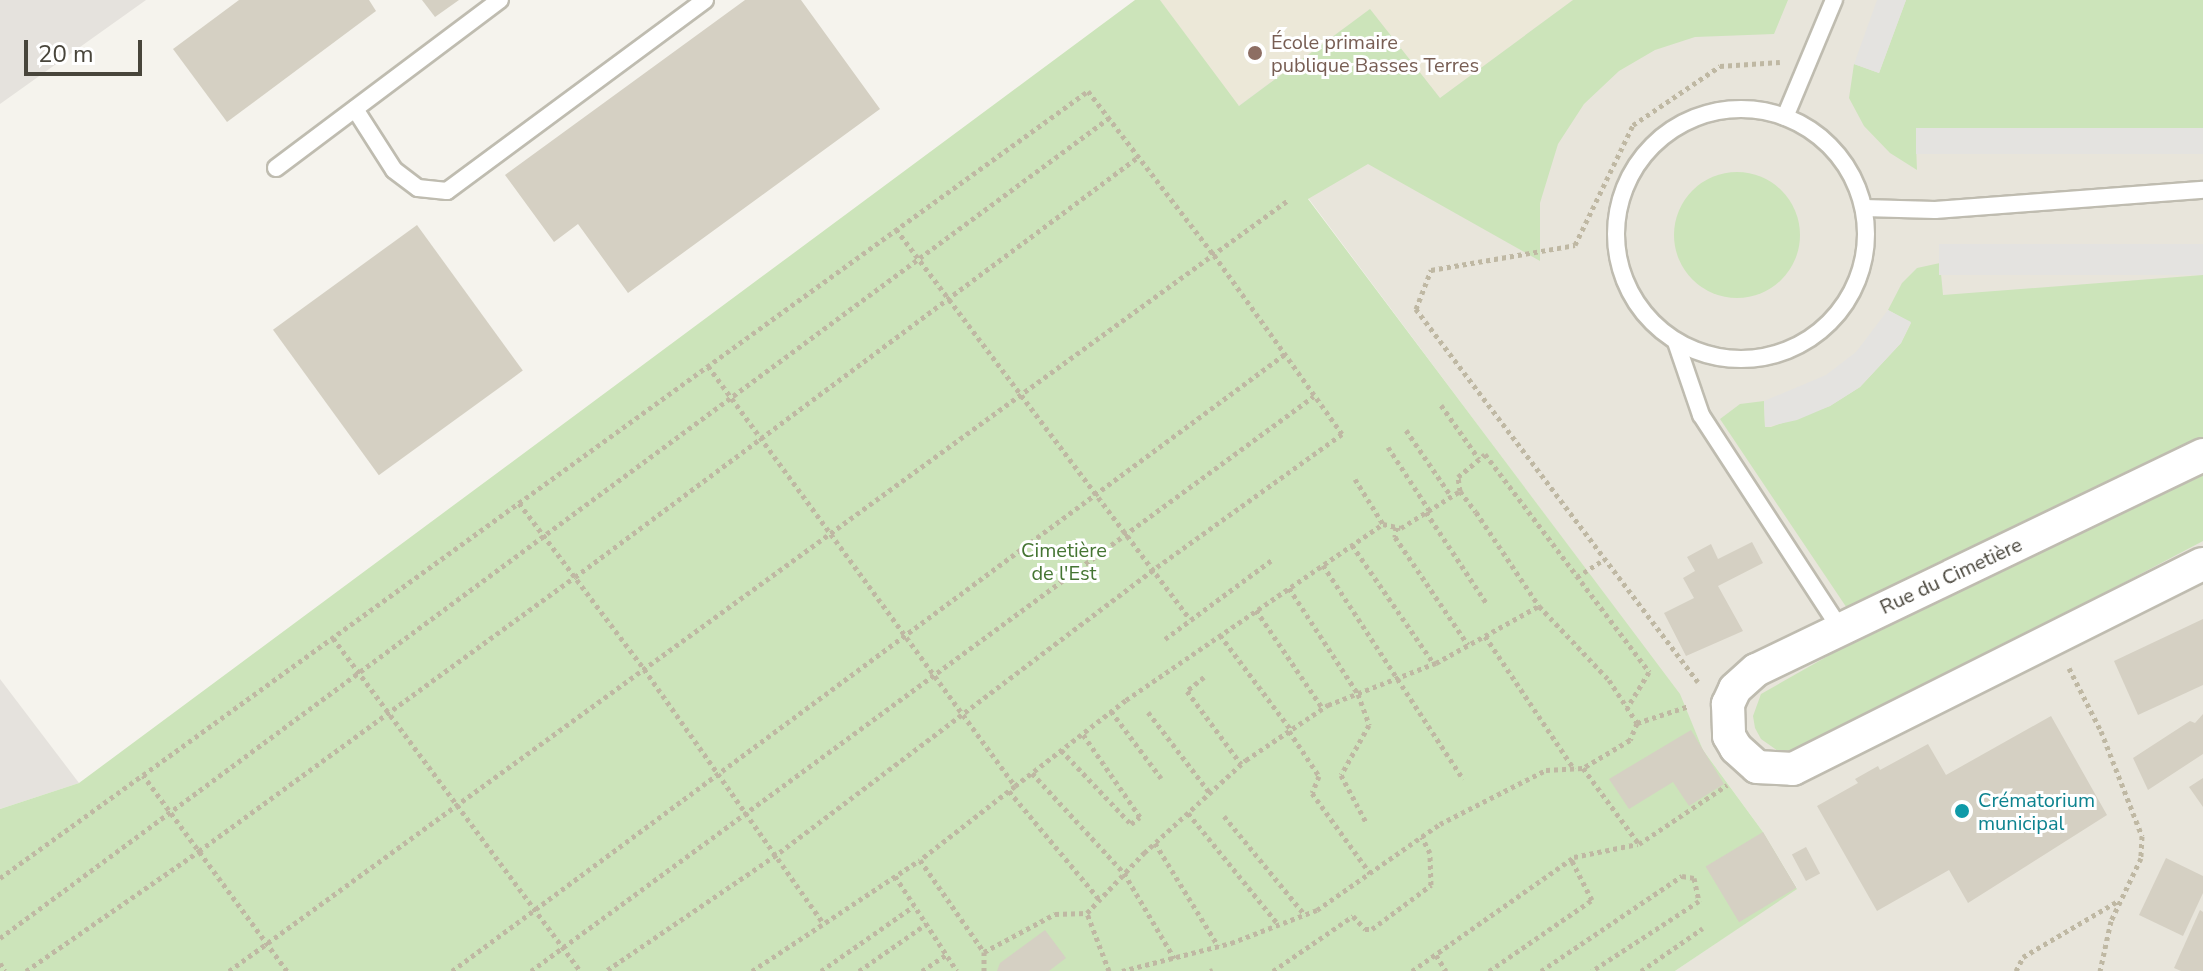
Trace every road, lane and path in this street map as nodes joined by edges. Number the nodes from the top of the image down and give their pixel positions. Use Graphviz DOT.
graph roads {
  1 [pos="500,0"];
  2 [pos="705,0"];
  3 [pos="1834,0"];
  4 [pos="1809,61"];
  5 [pos="355,109"];
  6 [pos="1785,117"];
  7 [pos="1109,118"];
  8 [pos="1138,157"];
  9 [pos="276,168"];
  10 [pos="2203,190"];
  11 [pos="1287,201"];
  12 [pos="1864,208"];
  13 [pos="896,229"];
  14 [pos="1214,255"];
  15 [pos="918,259"];
  16 [pos="948,298"];
  17 [pos="1676,342"];
  18 [pos="1285,354"];
  19 [pos="708,366"];
  20 [pos="1023,394"];
  21 [pos="1314,396"];
  22 [pos="731,398"];
  23 [pos="1441,405"];
  24 [pos="1406,430"];
  25 [pos="761,438"];
  26 [pos="1388,447"];
  27 [pos="2203,455"];
  28 [pos="1479,459"];
  29 [pos="1355,479"];
  30 [pos="1460,491"];
  31 [pos="1097,493"];
  32 [pos="1451,496"];
  33 [pos="519,503"];
  34 [pos="1427,511"];
  35 [pos="1383,524"];
  36 [pos="1396,527"];
  37 [pos="831,533"];
  38 [pos="1127,534"];
  39 [pos="544,536"];
  40 [pos="1352,545"];
  41 [pos="1273,559"];
  42 [pos="1605,559"];
  43 [pos="2203,564"];
  44 [pos="1323,565"];
  45 [pos="1153,570"];
  46 [pos="575,577"];
  47 [pos="1577,577"];
  48 [pos="1289,588"];
  49 [pos="1487,604"];
  50 [pos="1539,606"];
  51 [pos="1256,610"];
  52 [pos="1190,619"];
  53 [pos="1840,628"];
  54 [pos="906,635"];
  55 [pos="1220,635"];
  56 [pos="1485,636"];
  57 [pos="333,638"];
  58 [pos="1165,639"];
  59 [pos="1468,645"];
  60 [pos="1434,664"];
  61 [pos="2068,666"];
  62 [pos="644,669"];
  63 [pos="359,673"];
  64 [pos="934,675"];
  65 [pos="1204,677"];
  66 [pos="1397,678"];
  67 [pos="1699,683"];
  68 [pos="1358,694"];
  69 [pos="1689,706"];
  70 [pos="1627,708"];
  71 [pos="1323,709"];
  72 [pos="1111,711"];
  73 [pos="1148,712"];
  74 [pos="390,713"];
  75 [pos="963,714"];
  76 [pos="1637,723"];
  77 [pos="1290,731"];
  78 [pos="1082,733"];
  79 [pos="1061,750"];
  80 [pos="1241,764"];
  81 [pos="1583,768"];
  82 [pos="1574,769"];
  83 [pos="1032,773"];
  84 [pos="718,774"];
  85 [pos="143,775"];
  86 [pos="1161,778"];
  87 [pos="1463,779"];
  88 [pos="1731,783"];
  89 [pos="1015,786"];
  90 [pos="1009,791"];
  91 [pos="1210,793"];
  92 [pos="457,805"];
  93 [pos="170,812"];
  94 [pos="746,813"];
  95 [pos="1188,813"];
  96 [pos="1224,816"];
  97 [pos="1367,824"];
  98 [pos="1422,837"];
  99 [pos="1155,843"];
  100 [pos="1639,844"];
  101 [pos="199,851"];
  102 [pos="776,855"];
  103 [pos="1571,859"];
  104 [pos="920,860"];
  105 [pos="1124,873"];
  106 [pos="1370,873"];
  107 [pos="895,876"];
  108 [pos="0,878"];
  109 [pos="1099,899"];
  110 [pos="2119,900"];
  111 [pos="914,906"];
  112 [pos="535,910"];
  113 [pos="1087,913"];
  114 [pos="1305,915"];
  115 [pos="824,924"];
  116 [pos="926,924"];
  117 [pos="1278,925"];
  118 [pos="1703,928"];
  119 [pos="0,938"];
  120 [pos="267,943"];
  121 [pos="1218,946"];
  122 [pos="563,948"];
  123 [pos="984,952"];
  124 [pos="946,955"];
  125 [pos="1435,955"];
  126 [pos="1174,958"];
  127 [pos="0,963"];
  128 [pos="5,971"];
  129 [pos="26,971"];
  130 [pos="229,971"];
  131 [pos="287,971"];
  132 [pos="452,971"];
  133 [pos="531,971"];
  134 [pos="580,971"];
  135 [pos="606,971"];
  136 [pos="752,971"];
  137 [pos="821,971"];
  138 [pos="859,971"];
  139 [pos="922,971"];
  140 [pos="957,971"];
  141 [pos="984,971"];
  142 [pos="1109,971"];
  143 [pos="1122,971"];
  144 [pos="1273,971"];
  145 [pos="1412,971"];
  146 [pos="1446,971"];
  147 [pos="1489,971"];
  148 [pos="1541,971"];
  149 [pos="1592,971"];
  150 [pos="1641,971"];
  151 [pos="2016,971"];
  152 [pos="2100,971"];
  1 -- 5 [label="lane"];
  2 -- 5 [label="lane"];
  3 -- 4 [label="lane"];
  4 -- 6 [label="lane"];
  4 -- 42 [label="path"];
  5 -- 9 [label="lane"];
  6 -- 12 [label="lane"];
  6 -- 17 [label="lane"];
  7 -- 8 [label="path"];
  7 -- 13 [label="path"];
  7 -- 15 [label="path"];
  8 -- 14 [label="path"];
  8 -- 16 [label="path"];
  10 -- 12 [label="lane"];
  11 -- 14 [label="path"];
  12 -- 17 [label="lane"];
  13 -- 15 [label="path"];
  13 -- 19 [label="path"];
  14 -- 18 [label="path"];
  14 -- 20 [label="path"];
  15 -- 16 [label="path"];
  15 -- 22 [label="path"];
  16 -- 20 [label="path"];
  16 -- 25 [label="path"];
  17 -- 53 [label="lane"];
  18 -- 21 [label="path"];
  18 -- 31 [label="path"];
  19 -- 22 [label="path"];
  19 -- 33 [label="path"];
  20 -- 31 [label="path"];
  20 -- 37 [label="path"];
  21 -- 38 [label="path"];
  21 -- 45 [label="path"];
  22 -- 25 [label="path"];
  22 -- 39 [label="path"];
  23 -- 28 [label="path"];
  24 -- 32 [label="path"];
  25 -- 37 [label="path"];
  25 -- 46 [label="path"];
  26 -- 34 [label="path"];
  27 -- 53 [label="street, Rue du Cimetière"];
  28 -- 30 [label="path"];
  28 -- 47 [label="path"];
  29 -- 35 [label="path"];
  30 -- 32 [label="path"];
  30 -- 50 [label="path"];
  31 -- 38 [label="path"];
  31 -- 54 [label="path"];
  32 -- 34 [label="path"];
  33 -- 39 [label="path"];
  33 -- 57 [label="path"];
  34 -- 36 [label="path"];
  34 -- 49 [label="path"];
  35 -- 36 [label="path"];
  35 -- 40 [label="path"];
  36 -- 59 [label="path"];
  37 -- 54 [label="path"];
  37 -- 62 [label="path"];
  38 -- 45 [label="path"];
  38 -- 64 [label="path"];
  39 -- 46 [label="path"];
  39 -- 63 [label="path"];
  40 -- 44 [label="path"];
  40 -- 60 [label="path"];
  41 -- 52 [label="path"];
  42 -- 47 [label="path"];
  42 -- 67 [label="path"];
  43 -- 53 [label="street, Rue du Cimetière"];
  44 -- 48 [label="path"];
  44 -- 66 [label="path"];
  45 -- 52 [label="path"];
  45 -- 75 [label="path"];
  46 -- 62 [label="path"];
  46 -- 74 [label="path"];
  47 -- 70 [label="path"];
  48 -- 51 [label="path"];
  48 -- 68 [label="path"];
  50 -- 56 [label="path"];
  50 -- 70 [label="path"];
  51 -- 55 [label="path"];
  51 -- 71 [label="path"];
  52 -- 58 [label="path"];
  54 -- 64 [label="path"];
  54 -- 84 [label="path"];
  55 -- 72 [label="path"];
  55 -- 77 [label="path"];
  56 -- 59 [label="path"];
  56 -- 82 [label="path"];
  57 -- 63 [label="path"];
  57 -- 85 [label="path"];
  59 -- 60 [label="path"];
  60 -- 66 [label="path"];
  61 -- 110 [label="path"];
  62 -- 84 [label="path"];
  62 -- 92 [label="path"];
  63 -- 74 [label="path"];
  63 -- 93 [label="path"];
  64 -- 75 [label="path"];
  64 -- 94 [label="path"];
  65 -- 80 [label="path"];
  66 -- 68 [label="path"];
  66 -- 87 [label="path"];
  68 -- 71 [label="path"];
  68 -- 97 [label="path"];
  69 -- 76 [label="path"];
  70 -- 76 [label="path"];
  71 -- 77 [label="path"];
  72 -- 78 [label="path"];
  72 -- 86 [label="path"];
  73 -- 91 [label="path"];
  74 -- 92 [label="path"];
  74 -- 101 [label="path"];
  75 -- 89 [label="path"];
  75 -- 102 [label="path"];
  76 -- 81 [label="path"];
  77 -- 80 [label="path"];
  77 -- 106 [label="path"];
  78 -- 79 [label="path"];
  78 -- 79 [label="path"];
  79 -- 83 [label="path"];
  80 -- 91 [label="path"];
  81 -- 82 [label="path"];
  81 -- 100 [label="path"];
  82 -- 98 [label="path"];
  83 -- 89 [label="path"];
  83 -- 105 [label="path"];
  84 -- 94 [label="path"];
  84 -- 112 [label="path"];
  85 -- 93 [label="path"];
  85 -- 108 [label="path"];
  88 -- 100 [label="path"];
  89 -- 90 [label="path"];
  90 -- 104 [label="path"];
  90 -- 109 [label="path"];
  91 -- 95 [label="path"];
  92 -- 112 [label="path"];
  92 -- 120 [label="path"];
  93 -- 101 [label="path"];
  93 -- 119 [label="path"];
  94 -- 102 [label="path"];
  94 -- 122 [label="path"];
  95 -- 99 [label="path"];
  95 -- 117 [label="path"];
  96 -- 114 [label="path"];
  98 -- 106 [label="path"];
  98 -- 144 [label="path"];
  99 -- 105 [label="path"];
  99 -- 121 [label="path"];
  100 -- 103 [label="path"];
  101 -- 120 [label="path"];
  101 -- 129 [label="path"];
  102 -- 115 [label="path"];
  102 -- 135 [label="path"];
  103 -- 125 [label="path"];
  103 -- 147 [label="path"];
  104 -- 107 [label="path"];
  104 -- 123 [label="path"];
  105 -- 109 [label="path"];
  105 -- 126 [label="path"];
  106 -- 114 [label="path"];
  107 -- 111 [label="path"];
  107 -- 115 [label="path"];
  109 -- 113 [label="path"];
  110 -- 151 [label="path"];
  110 -- 152 [label="path"];
  111 -- 116 [label="path"];
  111 -- 137 [label="path"];
  112 -- 122 [label="path"];
  112 -- 132 [label="path"];
  113 -- 123 [label="path"];
  113 -- 142 [label="path"];
  114 -- 117 [label="path"];
  115 -- 136 [label="path"];
  116 -- 124 [label="path"];
  116 -- 138 [label="path"];
  117 -- 121 [label="path"];
  118 -- 150 [label="path"];
  120 -- 130 [label="path"];
  120 -- 131 [label="path"];
  121 -- 126 [label="path"];
  122 -- 133 [label="path"];
  122 -- 134 [label="path"];
  123 -- 141 [label="path"];
  124 -- 139 [label="path"];
  124 -- 140 [label="path"];
  125 -- 145 [label="path"];
  125 -- 146 [label="path"];
  126 -- 143 [label="path"];
  127 -- 128 [label="path"];
  148 -- 149 [label="path"];
}
